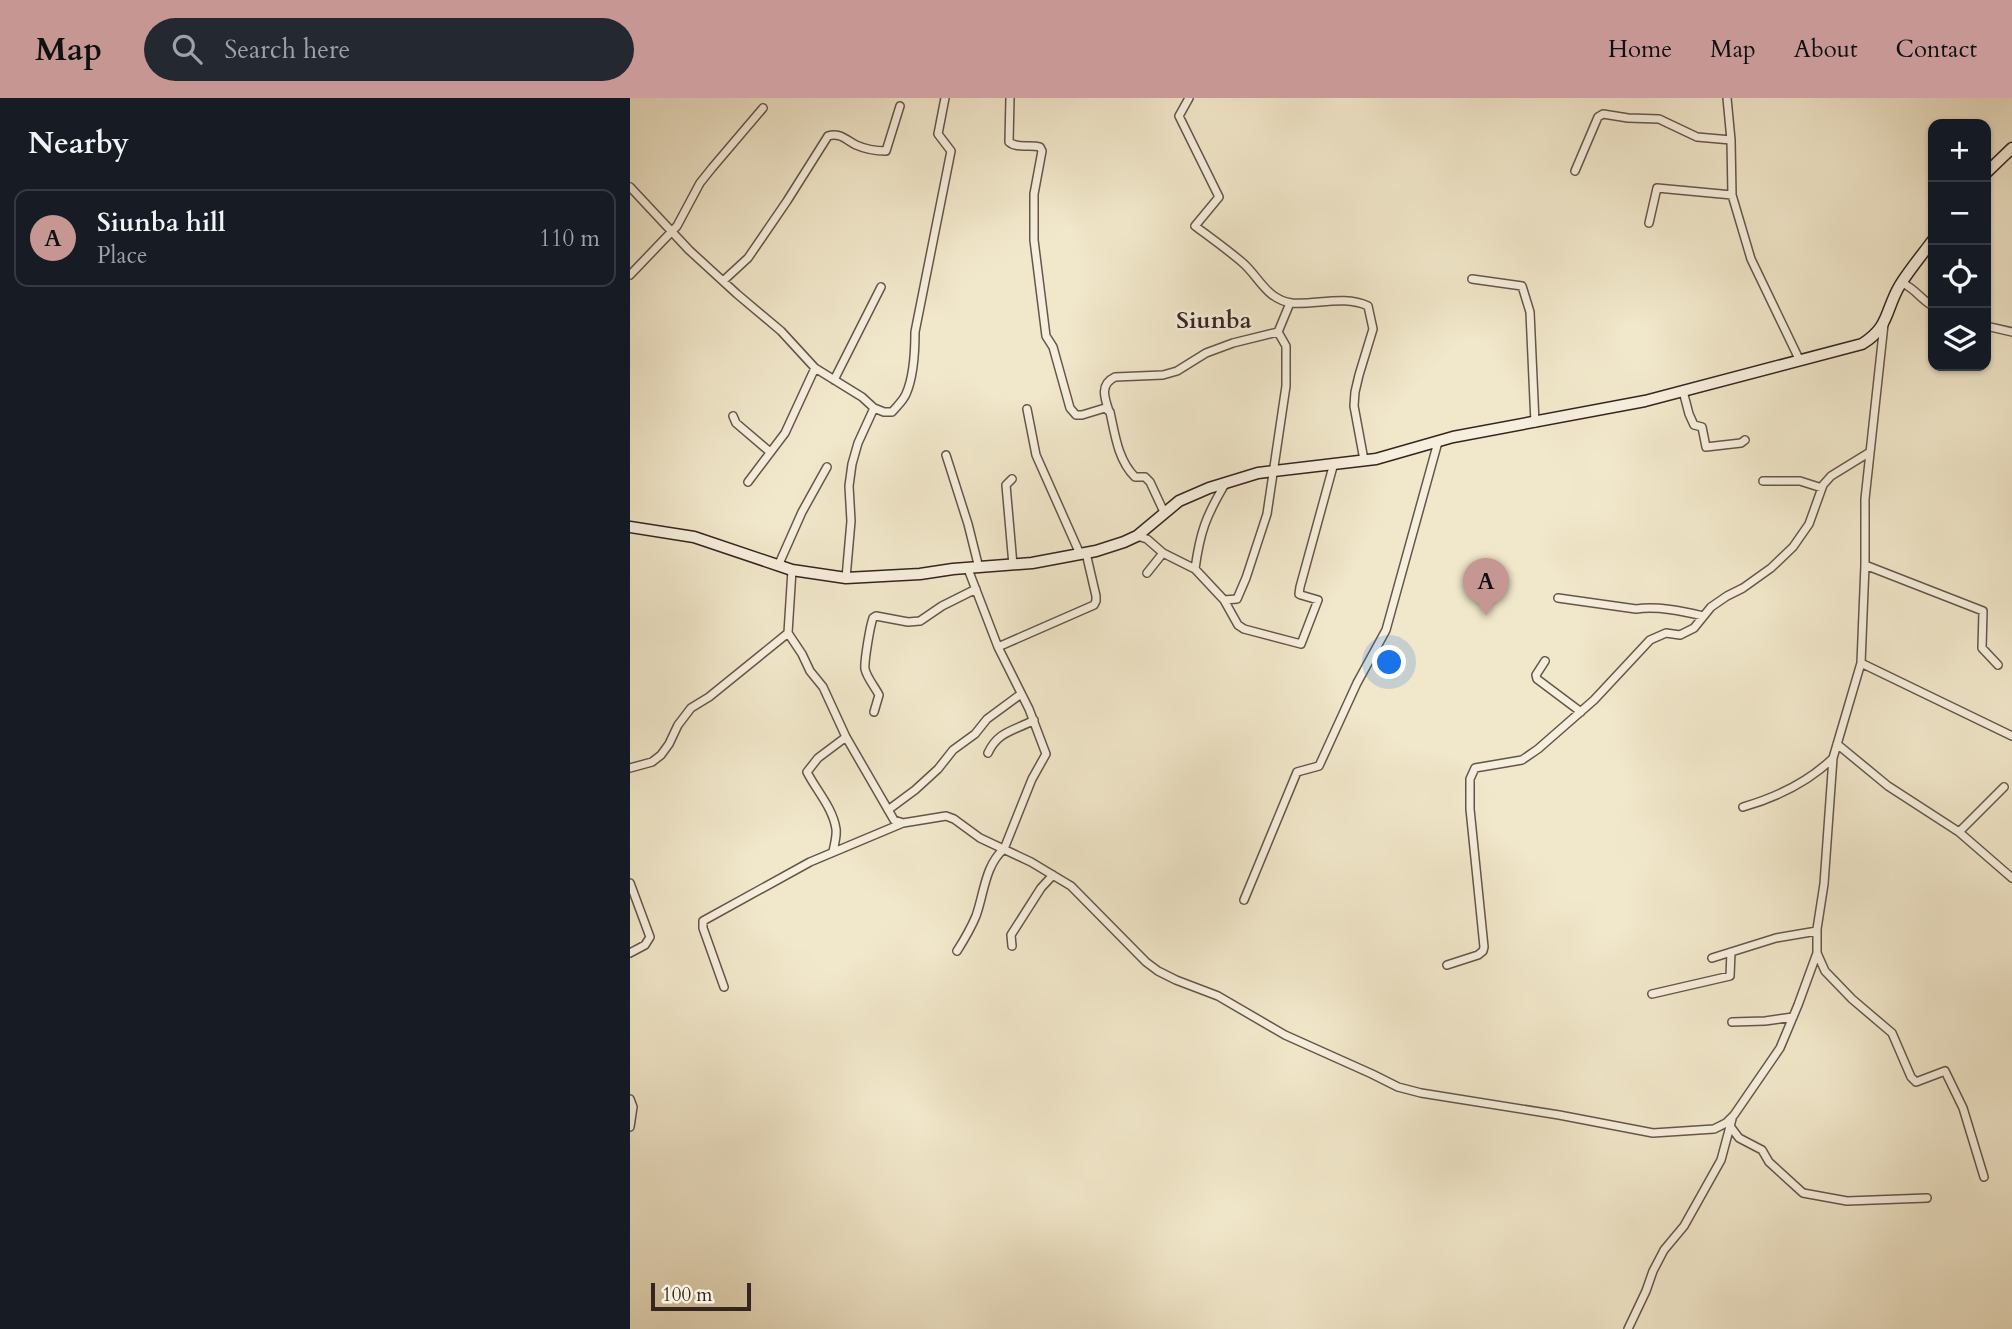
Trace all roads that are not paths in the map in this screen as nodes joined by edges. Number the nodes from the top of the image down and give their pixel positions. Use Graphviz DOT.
graph roads {
  1 [pos="945,98"];
  2 [pos="1010,98"];
  3 [pos="1189,98"];
  4 [pos="1727,98"];
  5 [pos="900,106"];
  6 [pos="763,108"];
  7 [pos="1731,141"];
  8 [pos="2012,148"];
  9 [pos="1991,168"];
  10 [pos="1575,171"];
  11 [pos="630,187"];
  12 [pos="1732,195"];
  13 [pos="1649,223"];
  14 [pos="672,232"];
  15 [pos="1929,245"];
  16 [pos="630,275"];
  17 [pos="1472,278"];
  18 [pos="723,281"];
  19 [pos="1902,283"];
  20 [pos="881,287"];
  21 [pos="1290,303"];
  22 [pos="1928,303"];
  23 [pos="1885,323"];
  24 [pos="1991,327"];
  25 [pos="1278,332"];
  26 [pos="2012,332"];
  27 [pos="1800,361"];
  28 [pos="815,368"];
  29 [pos="834,380"];
  30 [pos="1683,391"];
  31 [pos="874,408"];
  32 [pos="1027,408"];
  33 [pos="1109,411"];
  34 [pos="733,416"];
  35 [pos="1535,422"];
  36 [pos="1745,440"];
  37 [pos="1438,442"];
  38 [pos="770,452"];
  39 [pos="1870,452"];
  40 [pos="946,455"];
  41 [pos="1364,460"];
  42 [pos="1334,463"];
  43 [pos="827,467"];
  44 [pos="1272,471"];
  45 [pos="1012,479"];
  46 [pos="1763,481"];
  47 [pos="748,482"];
  48 [pos="1225,484"];
  49 [pos="1822,488"];
  50 [pos="1164,513"];
  51 [pos="630,527"];
  52 [pos="1137,536"];
  53 [pos="1163,553"];
  54 [pos="1083,554"];
  55 [pos="1013,565"];
  56 [pos="1865,565"];
  57 [pos="779,566"];
  58 [pos="974,568"];
  59 [pos="1195,569"];
  60 [pos="792,570"];
  61 [pos="1147,573"];
  62 [pos="846,578"];
  63 [pos="976,589"];
  64 [pos="1558,598"];
  65 [pos="1224,600"];
  66 [pos="1703,616"];
  67 [pos="788,633"];
  68 [pos="998,647"];
  69 [pos="1545,662"];
  70 [pos="1861,663"];
  71 [pos="1998,665"];
  72 [pos="1021,694"];
  73 [pos="874,712"];
  74 [pos="1581,712"];
  75 [pos="1034,720"];
  76 [pos="2012,736"];
  77 [pos="846,737"];
  78 [pos="1836,744"];
  79 [pos="988,753"];
  80 [pos="1833,758"];
  81 [pos="630,768"];
  82 [pos="2004,787"];
  83 [pos="1743,807"];
  84 [pos="888,810"];
  85 [pos="903,823"];
  86 [pos="1959,832"];
  87 [pos="1004,849"];
  88 [pos="832,852"];
  89 [pos="1053,875"];
  90 [pos="2012,878"];
  91 [pos="630,883"];
  92 [pos="1244,900"];
  93 [pos="1817,931"];
  94 [pos="1013,946"];
  95 [pos="957,951"];
  96 [pos="1731,952"];
  97 [pos="630,953"];
  98 [pos="1817,953"];
  99 [pos="1712,958"];
  100 [pos="1447,965"];
  101 [pos="724,987"];
  102 [pos="1652,994"];
  103 [pos="1793,1017"];
  104 [pos="1732,1022"];
  105 [pos="630,1099"];
  106 [pos="1734,1115"];
  107 [pos="1730,1126"];
  108 [pos="630,1127"];
  109 [pos="1984,1177"];
  110 [pos="1927,1198"];
  111 [pos="1628,1329"];
  1 -- 31 [label="street"];
  2 -- 33 [label="street"];
  3 -- 21 [label="street"];
  4 -- 7 [label="street"];
  5 -- 18 [label="street"];
  6 -- 14 [label="street"];
  7 -- 10 [label="street"];
  7 -- 12 [label="street"];
  8 -- 9 [label="street"];
  11 -- 14 [label="street"];
  12 -- 13 [label="street"];
  12 -- 27 [label="street"];
  14 -- 16 [label="street"];
  14 -- 18 [label="street"];
  15 -- 19 [label="street"];
  17 -- 35 [label="street"];
  18 -- 28 [label="street"];
  19 -- 22 [label="street"];
  19 -- 23 [label="street"];
  20 -- 29 [label="street"];
  21 -- 25 [label="street"];
  21 -- 41 [label="street"];
  23 -- 27 [label="street"];
  23 -- 39 [label="street"];
  24 -- 26 [label="street"];
  25 -- 33 [label="street"];
  25 -- 44 [label="street"];
  27 -- 30 [label="street"];
  28 -- 29 [label="street"];
  28 -- 38 [label="street"];
  29 -- 31 [label="street"];
  30 -- 35 [label="street"];
  30 -- 36 [label="street"];
  31 -- 62 [label="street"];
  32 -- 54 [label="street"];
  33 -- 50 [label="street"];
  34 -- 38 [label="street"];
  35 -- 37 [label="street"];
  37 -- 41 [label="street"];
  37 -- 92 [label="street"];
  38 -- 47 [label="street"];
  39 -- 49 [label="street"];
  39 -- 56 [label="street"];
  40 -- 58 [label="street"];
  41 -- 42 [label="street"];
  42 -- 44 [label="street"];
  42 -- 65 [label="street"];
  43 -- 57 [label="street"];
  44 -- 48 [label="street"];
  44 -- 65 [label="street"];
  45 -- 55 [label="street"];
  46 -- 49 [label="street"];
  48 -- 50 [label="street"];
  48 -- 59 [label="street"];
  49 -- 66 [label="street"];
  50 -- 52 [label="street"];
  51 -- 57 [label="street"];
  52 -- 53 [label="street"];
  52 -- 54 [label="street"];
  53 -- 59 [label="street"];
  53 -- 61 [label="street"];
  54 -- 55 [label="street"];
  54 -- 68 [label="street"];
  55 -- 58 [label="street"];
  56 -- 70 [label="street"];
  56 -- 71 [label="street"];
  57 -- 60 [label="street"];
  58 -- 62 [label="street"];
  58 -- 63 [label="street"];
  59 -- 65 [label="street"];
  60 -- 62 [label="street"];
  60 -- 67 [label="street"];
  63 -- 68 [label="street"];
  63 -- 73 [label="street"];
  64 -- 66 [label="street"];
  66 -- 74 [label="street"];
  67 -- 77 [label="street"];
  67 -- 81 [label="street"];
  68 -- 72 [label="street"];
  69 -- 74 [label="street"];
  70 -- 76 [label="street"];
  70 -- 78 [label="street"];
  72 -- 75 [label="street"];
  72 -- 84 [label="street"];
  74 -- 100 [label="street"];
  75 -- 79 [label="street"];
  75 -- 87 [label="street"];
  77 -- 84 [label="street"];
  77 -- 88 [label="street"];
  78 -- 80 [label="street"];
  78 -- 86 [label="street"];
  80 -- 83 [label="street"];
  80 -- 93 [label="street"];
  82 -- 86 [label="street"];
  84 -- 85 [label="street"];
  85 -- 87 [label="street"];
  85 -- 88 [label="street"];
  86 -- 90 [label="street"];
  87 -- 89 [label="street"];
  87 -- 95 [label="street"];
  88 -- 101 [label="street"];
  89 -- 94 [label="street"];
  89 -- 106 [label="street"];
  91 -- 97 [label="street"];
  93 -- 96 [label="street"];
  93 -- 98 [label="street"];
  96 -- 99 [label="street"];
  96 -- 102 [label="street"];
  98 -- 103 [label="street"];
  98 -- 109 [label="street"];
  103 -- 104 [label="street"];
  103 -- 106 [label="street"];
  105 -- 108 [label="street"];
  106 -- 107 [label="street"];
  107 -- 110 [label="street"];
  107 -- 111 [label="street"];
}
